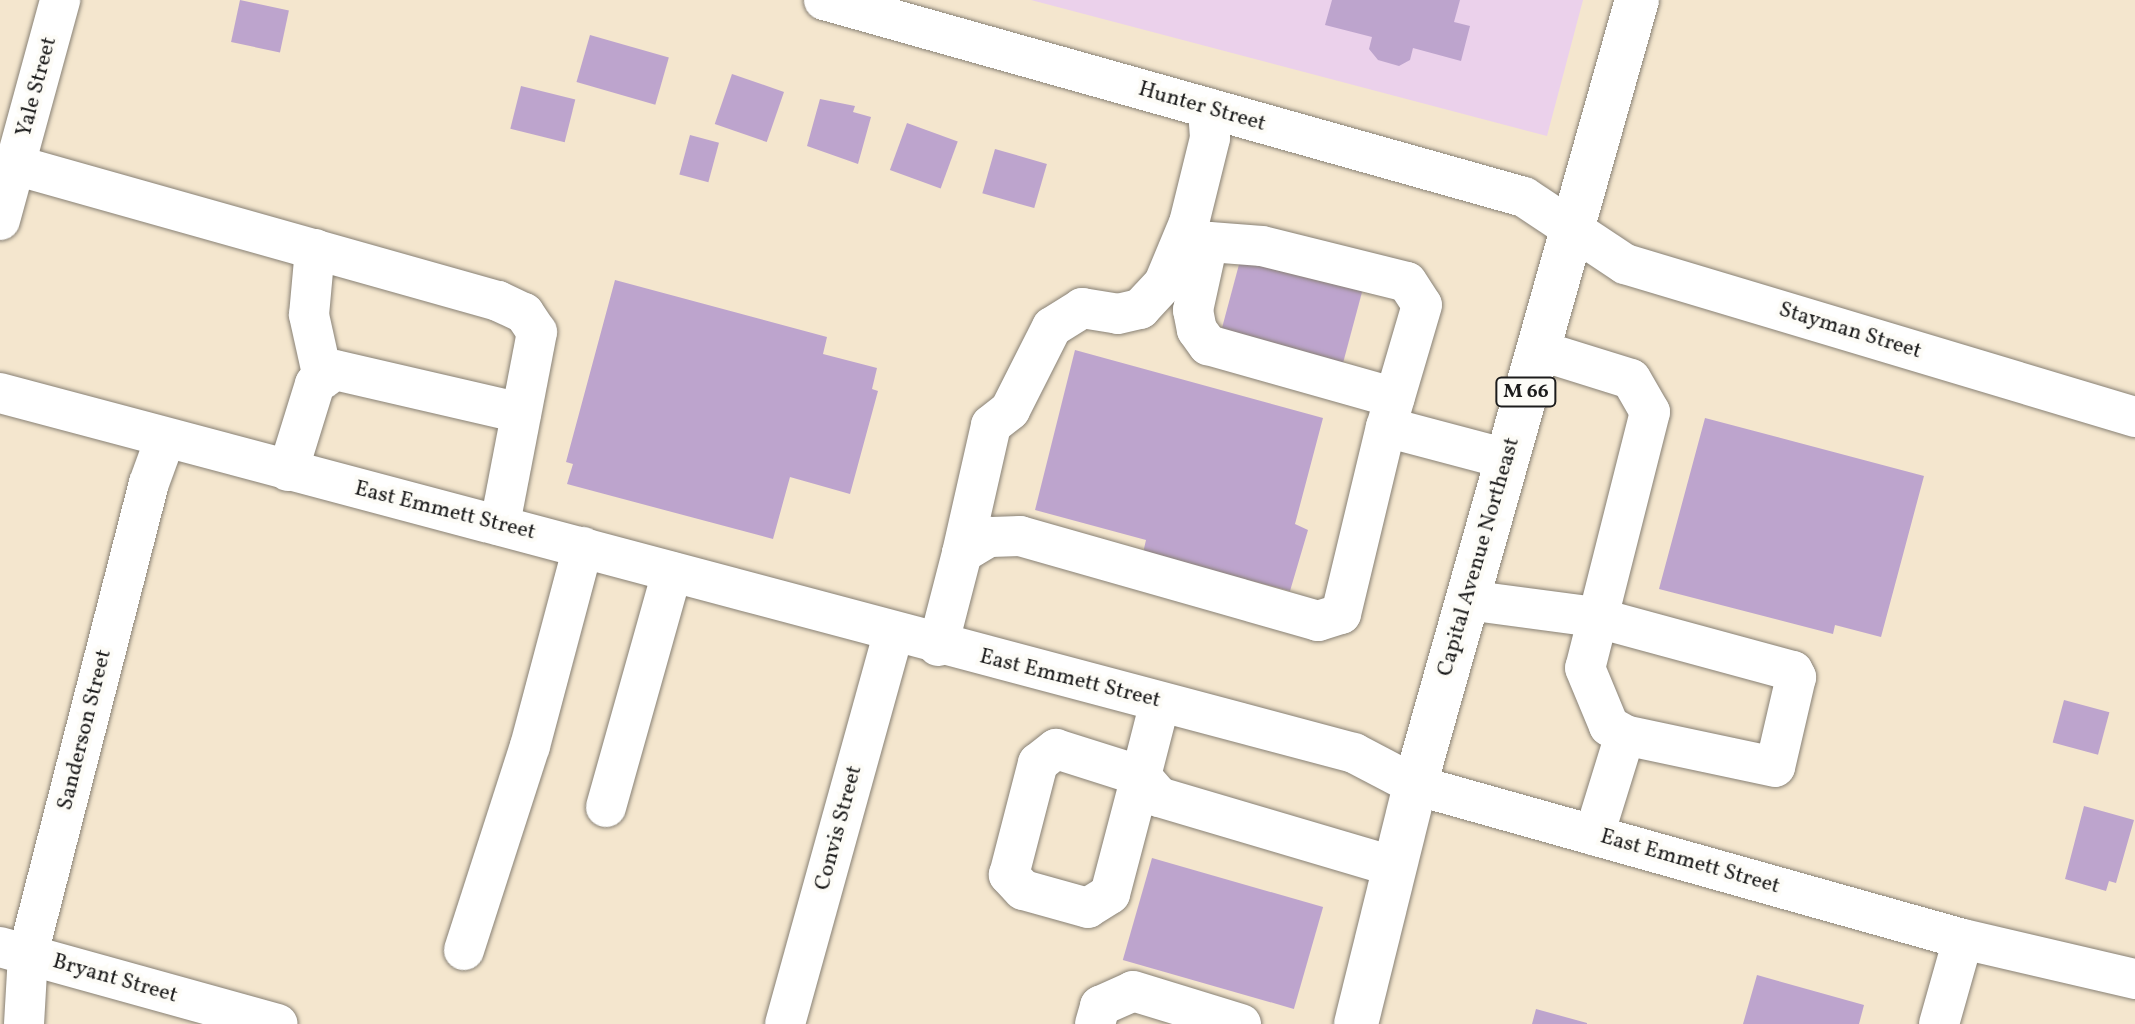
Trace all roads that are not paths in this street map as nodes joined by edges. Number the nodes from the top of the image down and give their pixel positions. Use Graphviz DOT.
graph roads {
  1 [pos="60,0"];
  2 [pos="824,0"];
  3 [pos="1637,0"];
  4 [pos="1208,108"];
  5 [pos="15,165"];
  6 [pos="0,220"];
  7 [pos="1572,231"];
  8 [pos="1196,241"];
  9 [pos="315,249"];
  10 [pos="1538,350"];
  11 [pos="323,378"];
  12 [pos="0,393"];
  13 [pos="1390,412"];
  14 [pos="521,413"];
  15 [pos="2135,417"];
  16 [pos="165,439"];
  17 [pos="1507,459"];
  18 [pos="288,471"];
  19 [pos="500,525"];
  20 [pos="583,547"];
  21 [pos="962,553"];
  22 [pos="672,572"];
  23 [pos="1467,600"];
  24 [pos="1594,617"];
  25 [pos="894,632"];
  26 [pos="938,646"];
  27 [pos="1160,702"];
  28 [pos="1625,735"];
  29 [pos="1415,785"];
  30 [pos="606,807"];
  31 [pos="1594,835"];
  32 [pos="1395,867"];
  33 [pos="1963,939"];
  34 [pos="14,950"];
  35 [pos="464,950"];
  36 [pos="2135,979"];
  37 [pos="24,1024"];
  38 [pos="277,1024"];
  39 [pos="785,1024"];
  40 [pos="1095,1024"];
  41 [pos="1241,1024"];
  42 [pos="1356,1024"];
  43 [pos="1939,1024"];
  1 -- 5 [label="street, Yale Street"];
  2 -- 4 [label="street, Hunter Street"];
  3 -- 7 [label="main road, Capital Avenue Northeast / M 66"];
  4 -- 7 [label="street, Hunter Street"];
  4 -- 8 [label="street"];
  5 -- 6 [label="street, Yale Street"];
  5 -- 9 [label="street"];
  7 -- 10 [label="main road, Capital Avenue Northeast / M 66"];
  7 -- 15 [label="street, Stayman Street"];
  8 -- 13 [label="street"];
  8 -- 13 [label="street"];
  8 -- 21 [label="street"];
  9 -- 11 [label="street"];
  9 -- 14 [label="street"];
  10 -- 17 [label="main road, Capital Avenue Northeast / M 66"];
  10 -- 24 [label="street"];
  11 -- 14 [label="street"];
  11 -- 18 [label="street"];
  12 -- 16 [label="street, East Emmett Street"];
  13 -- 17 [label="street"];
  13 -- 21 [label="street"];
  14 -- 19 [label="street"];
  16 -- 18 [label="street, East Emmett Street"];
  16 -- 34 [label="street, Sanderson Street"];
  17 -- 23 [label="main road, Capital Avenue Northeast / M 66"];
  18 -- 19 [label="street, East Emmett Street"];
  19 -- 20 [label="street, East Emmett Street"];
  20 -- 22 [label="street, East Emmett Street"];
  20 -- 35 [label="street"];
  21 -- 26 [label="street"];
  22 -- 25 [label="street, East Emmett Street"];
  22 -- 30 [label="street"];
  23 -- 24 [label="street"];
  23 -- 29 [label="main road, Capital Avenue Northeast / M 66"];
  24 -- 28 [label="street"];
  24 -- 28 [label="street"];
  25 -- 26 [label="street, East Emmett Street"];
  25 -- 39 [label="street, Convis Street"];
  26 -- 27 [label="street, East Emmett Street"];
  27 -- 29 [label="street, East Emmett Street"];
  27 -- 32 [label="street"];
  28 -- 31 [label="street"];
  29 -- 31 [label="street, East Emmett Street"];
  29 -- 32 [label="main road, Capital Avenue Northeast / M 66"];
  31 -- 33 [label="street, East Emmett Street"];
  32 -- 42 [label="main road, Capital Avenue Northeast / M 66"];
  33 -- 36 [label="street, East Emmett Street"];
  33 -- 43 [label="street"];
  34 -- 37 [label="street, Sanderson Street"];
  34 -- 38 [label="street, Bryant Street"];
  40 -- 41 [label="street"];
}
